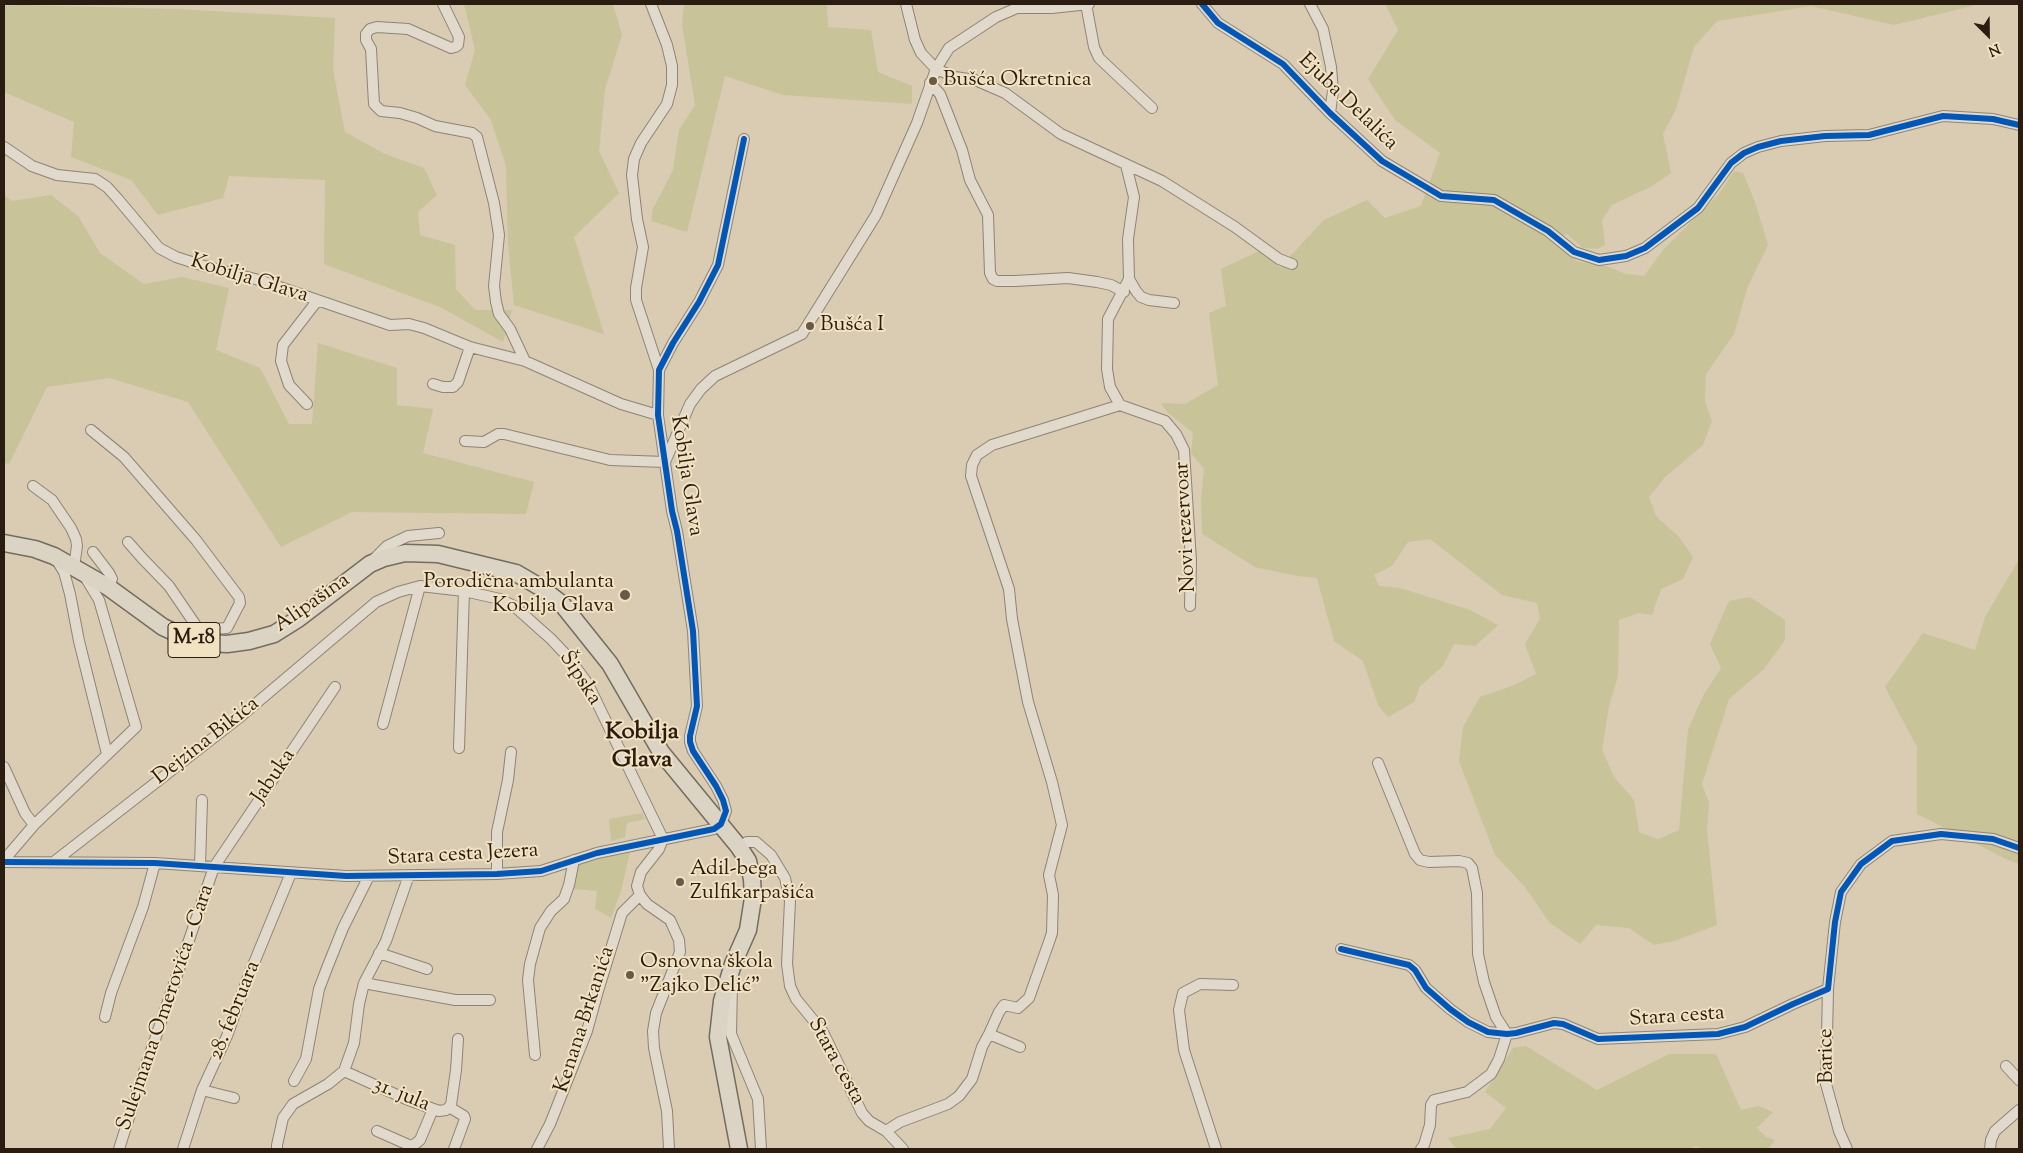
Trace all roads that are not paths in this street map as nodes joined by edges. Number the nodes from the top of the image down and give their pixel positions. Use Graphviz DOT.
graph roads {
  1 [pos="443,4"];
  2 [pos="651,4"];
  3 [pos="906,4"];
  4 [pos="1088,4"];
  5 [pos="1202,4"];
  6 [pos="1310,4"];
  7 [pos="1022,6"];
  8 [pos="936,69"];
  9 [pos="930,83"];
  10 [pos="1152,108"];
  11 [pos="1330,113"];
  12 [pos="2019,124"];
  13 [pos="744,140"];
  14 [pos="4,147"];
  15 [pos="1126,165"];
  16 [pos="1292,264"];
  17 [pos="1129,279"];
  18 [pos="1124,292"];
  19 [pos="317,300"];
  20 [pos="1174,303"];
  21 [pos="470,348"];
  22 [pos="525,361"];
  23 [pos="660,370"];
  24 [pos="433,384"];
  25 [pos="307,404"];
  26 [pos="1120,405"];
  27 [pos="658,415"];
  28 [pos="91,430"];
  29 [pos="465,441"];
  30 [pos="665,462"];
  31 [pos="33,486"];
  32 [pos="439,533"];
  33 [pos="128,542"];
  34 [pos="4,543"];
  35 [pos="93,552"];
  36 [pos="54,556"];
  37 [pos="377,561"];
  38 [pos="77,568"];
  39 [pos="420,586"];
  40 [pos="108,587"];
  41 [pos="464,591"];
  42 [pos="1190,606"];
  43 [pos="355,620"];
  44 [pos="194,635"];
  45 [pos="335,687"];
  46 [pos="383,724"];
  47 [pos="459,748"];
  48 [pos="510,752"];
  49 [pos="107,754"];
  50 [pos="1378,763"];
  51 [pos="4,767"];
  52 [pos="202,800"];
  53 [pos="721,824"];
  54 [pos="34,825"];
  55 [pos="663,839"];
  56 [pos="740,847"];
  57 [pos="2019,848"];
  58 [pos="574,860"];
  59 [pos="4,861"];
  60 [pos="56,861"];
  61 [pos="155,863"];
  62 [pos="200,866"];
  63 [pos="214,867"];
  64 [pos="291,873"];
  65 [pos="497,874"];
  66 [pos="409,875"];
  67 [pos="369,876"];
  68 [pos="640,895"];
  69 [pos="1341,949"];
  70 [pos="379,953"];
  71 [pos="733,964"];
  72 [pos="427,969"];
  73 [pos="364,984"];
  74 [pos="1233,985"];
  75 [pos="1828,989"];
  76 [pos="490,1000"];
  77 [pos="105,1017"];
  78 [pos="989,1034"];
  79 [pos="1507,1034"];
  80 [pos="458,1039"];
  81 [pos="1020,1047"];
  82 [pos="535,1055"];
  83 [pos="2006,1066"];
  84 [pos="344,1071"];
  85 [pos="2019,1080"];
  86 [pos="294,1081"];
  87 [pos="202,1090"];
  88 [pos="234,1098"];
  89 [pos="449,1107"];
  90 [pos="433,1109"];
  91 [pos="2019,1110"];
  92 [pos="377,1131"];
  93 [pos="886,1131"];
  94 [pos="119,1149"];
  95 [pos="182,1149"];
  96 [pos="277,1149"];
  97 [pos="454,1149"];
  98 [pos="537,1149"];
  99 [pos="669,1149"];
  100 [pos="739,1149"];
  101 [pos="761,1149"];
  102 [pos="903,1149"];
  103 [pos="1216,1149"];
  104 [pos="1421,1149"];
  105 [pos="1847,1149"];
  106 [pos="1990,1149"];
  1 -- 22 [label="street"];
  2 -- 23 [label="street, Kobilja Glava"];
  3 -- 8 [label="street"];
  4 -- 7 [label="street"];
  4 -- 10 [label="street"];
  5 -- 11 [label="street, Ejuba Delalića"];
  6 -- 11 [label="street"];
  7 -- 8 [label="street"];
  8 -- 9 [label="street, Kobilja Glava"];
  8 -- 15 [label="street"];
  9 -- 18 [label="street"];
  9 -- 30 [label="street, Kobilja Glava"];
  11 -- 12 [label="street, Ejuba Delalića"];
  13 -- 23 [label="street, Kobilja Glava"];
  14 -- 19 [label="street, Kobilja Glava"];
  15 -- 16 [label="street"];
  15 -- 17 [label="street"];
  17 -- 18 [label="street"];
  17 -- 20 [label="street"];
  18 -- 26 [label="street"];
  19 -- 21 [label="street, Kobilja Glava"];
  19 -- 25 [label="street"];
  21 -- 22 [label="street, Kobilja Glava"];
  21 -- 24 [label="street"];
  22 -- 27 [label="street, Kobilja Glava"];
  23 -- 27 [label="street, Kobilja Glava"];
  26 -- 42 [label="street, Novi rezervoar"];
  26 -- 78 [label="street"];
  27 -- 30 [label="street, Kobilja Glava"];
  28 -- 44 [label="street"];
  29 -- 30 [label="street, Kobilja Glava"];
  30 -- 53 [label="street, Kobilja Glava"];
  31 -- 38 [label="street"];
  32 -- 37 [label="street"];
  33 -- 44 [label="street"];
  34 -- 36 [label="main road, Alipašina / M-18"];
  35 -- 40 [label="street"];
  36 -- 38 [label="main road, Alipašina / M-18"];
  36 -- 49 [label="street"];
  37 -- 44 [label="main road, Alipašina / M-18"];
  37 -- 53 [label="main road, M-18"];
  38 -- 40 [label="main road, Alipašina / M-18"];
  38 -- 49 [label="street, Alipašina"];
  39 -- 41 [label="street, Šipska"];
  39 -- 43 [label="street, Šipska"];
  39 -- 46 [label="street"];
  40 -- 44 [label="main road, Alipašina / M-18"];
  41 -- 47 [label="street"];
  41 -- 55 [label="street, Šipska"];
  43 -- 60 [label="street, Dejzina Bikića"];
  45 -- 63 [label="street, Jabuka"];
  48 -- 65 [label="street"];
  49 -- 54 [label="street"];
  50 -- 79 [label="street"];
  51 -- 54 [label="street"];
  52 -- 62 [label="street"];
  53 -- 55 [label="street, Stara cesta Jezera"];
  53 -- 56 [label="main road, M-18"];
  54 -- 59 [label="street"];
  55 -- 58 [label="street, Stara cesta Jezera"];
  55 -- 68 [label="street"];
  56 -- 71 [label="main road, M-18"];
  56 -- 93 [label="street, Stara cesta"];
  57 -- 75 [label="street"];
  58 -- 65 [label="street, Stara cesta Jezera"];
  58 -- 82 [label="street"];
  59 -- 60 [label="street, Sulejmana Omerovića - Cara"];
  60 -- 61 [label="street, Sulejmana Omerovića - Cara"];
  61 -- 62 [label="street, Sulejmana Omerovića - Cara"];
  61 -- 77 [label="street"];
  62 -- 63 [label="street, Sulejmana Omerovića - Cara"];
  63 -- 64 [label="street, Sulejmana Omerovića - Cara"];
  63 -- 94 [label="street, Sulejmana Omerovića - Cara"];
  64 -- 67 [label="street, Stara cesta Jezera"];
  64 -- 87 [label="street, 28. februara"];
  65 -- 66 [label="street, Stara cesta Jezera"];
  66 -- 67 [label="street, Stara cesta Jezera"];
  66 -- 70 [label="street"];
  67 -- 86 [label="street"];
  68 -- 98 [label="street, Kenana Brkanića"];
  68 -- 99 [label="street"];
  69 -- 79 [label="street, Stara cesta"];
  70 -- 72 [label="street"];
  70 -- 73 [label="street"];
  71 -- 100 [label="main road, M-18"];
  71 -- 101 [label="street"];
  73 -- 76 [label="street"];
  73 -- 84 [label="street"];
  74 -- 103 [label="street"];
  75 -- 79 [label="street, Stara cesta"];
  75 -- 105 [label="street, Barice"];
  78 -- 81 [label="street"];
  78 -- 93 [label="street"];
  79 -- 104 [label="street"];
  80 -- 89 [label="street, 31. jula"];
  83 -- 85 [label="street"];
  84 -- 90 [label="street, 31. jula"];
  84 -- 96 [label="street"];
  87 -- 88 [label="street"];
  87 -- 95 [label="street, 28. februara"];
  89 -- 90 [label="street, 31. jula"];
  89 -- 97 [label="street"];
  90 -- 92 [label="street"];
  91 -- 106 [label="street"];
  93 -- 102 [label="street, Stara cesta"];
}
